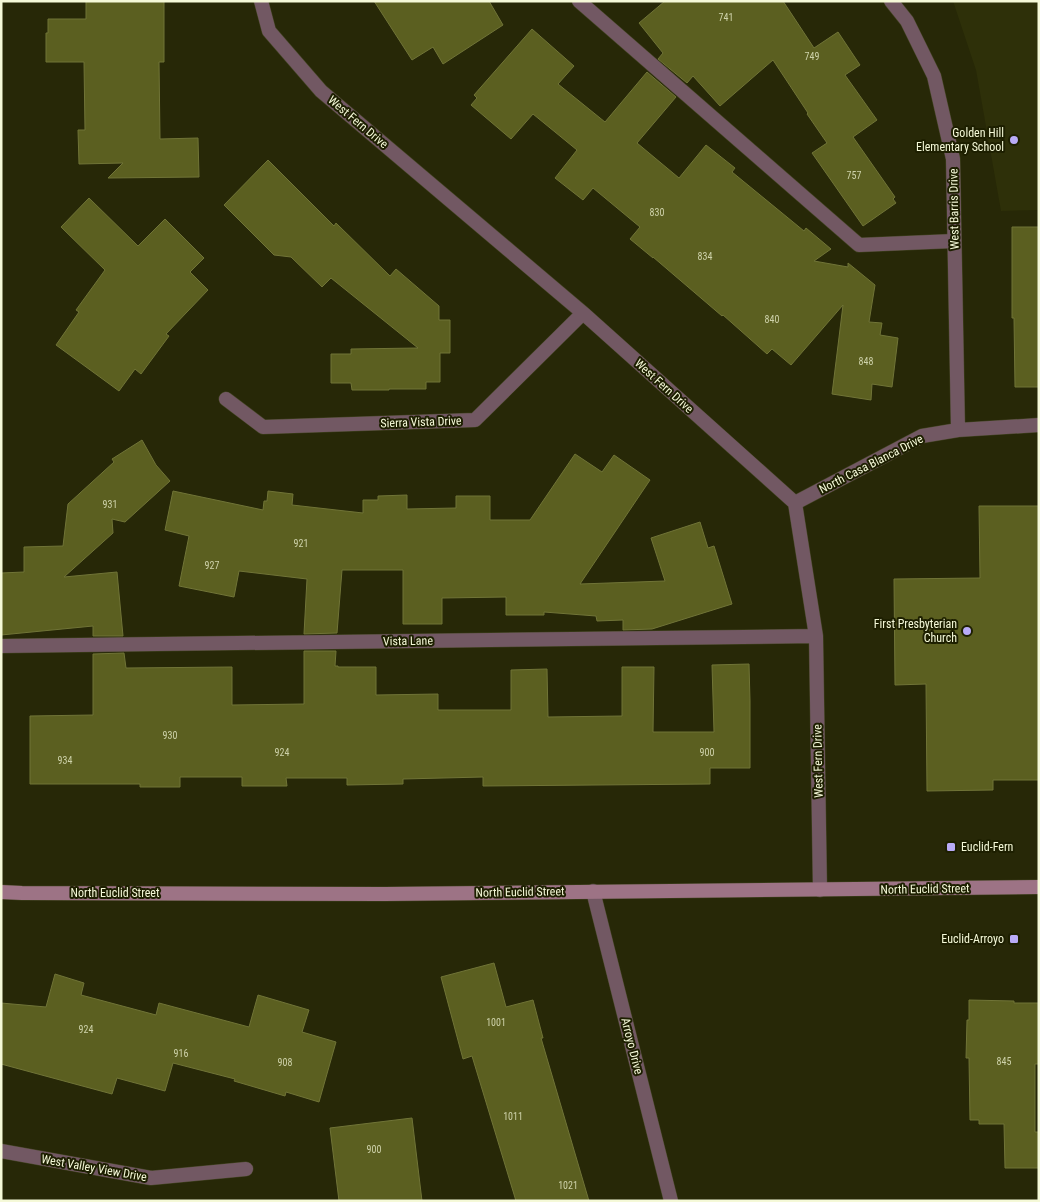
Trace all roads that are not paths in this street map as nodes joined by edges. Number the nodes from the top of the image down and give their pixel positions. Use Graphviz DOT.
graph roads {
  1 [pos="260,1"];
  2 [pos="579,1"];
  3 [pos="891,1"];
  4 [pos="954,241"];
  5 [pos="583,313"];
  6 [pos="226,399"];
  7 [pos="1039,425"];
  8 [pos="958,430"];
  9 [pos="795,504"];
  10 [pos="816,636"];
  11 [pos="1,646"];
  12 [pos="1039,888"];
  13 [pos="820,890"];
  14 [pos="593,891"];
  15 [pos="1,892"];
  16 [pos="1,1151"];
  17 [pos="246,1169"];
  18 [pos="671,1201"];
  1 -- 5 [label="street, West Fern Drive"];
  2 -- 4 [label="street"];
  3 -- 4 [label="street, West Barris Drive"];
  4 -- 8 [label="street, West Barris Drive"];
  5 -- 6 [label="street, Sierra Vista Drive"];
  5 -- 9 [label="street, West Fern Drive"];
  7 -- 8 [label="street, North Casa Blanca Drive"];
  8 -- 9 [label="street, North Casa Blanca Drive"];
  9 -- 10 [label="street, West Fern Drive"];
  10 -- 11 [label="street, Vista Lane"];
  10 -- 13 [label="street, West Fern Drive"];
  12 -- 13 [label="main road, North Euclid Street"];
  13 -- 14 [label="main road, North Euclid Street"];
  14 -- 15 [label="main road, North Euclid Street"];
  14 -- 18 [label="street, Arroyo Drive"];
  16 -- 17 [label="street, West Valley View Drive"];
}
